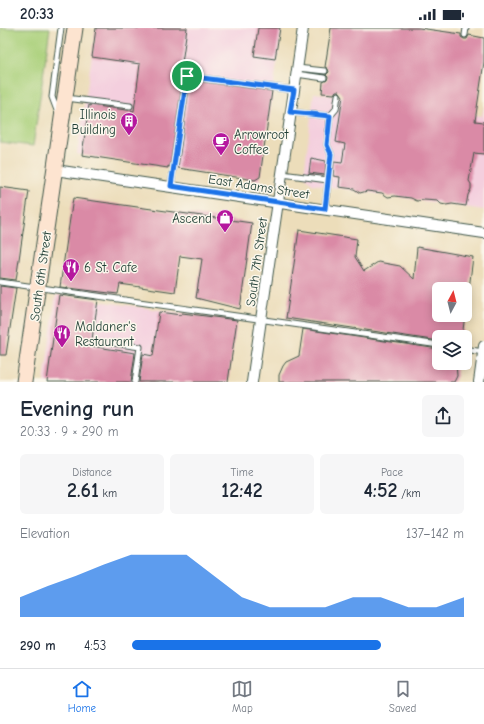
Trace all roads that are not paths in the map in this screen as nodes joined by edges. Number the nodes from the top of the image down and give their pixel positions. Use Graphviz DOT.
graph roads {
  1 [pos="61,28"];
  2 [pos="75,28"];
  3 [pos="303,28"];
  4 [pos="466,28"];
  5 [pos="465,35"];
  6 [pos="297,71"];
  7 [pos="325,71"];
  8 [pos="324,78"];
  9 [pos="294,90"];
  10 [pos="338,95"];
  11 [pos="65,98"];
  12 [pos="130,106"];
  13 [pos="290,112"];
  14 [pos="330,116"];
  15 [pos="61,121"];
  16 [pos="55,170"];
  17 [pos="282,174"];
  18 [pos="328,180"];
  19 [pos="171,186"];
  20 [pos="278,202"];
  21 [pos="325,209"];
  22 [pos="484,233"];
  23 [pos="0,282"];
  24 [pos="38,287"];
  25 [pos="261,320"];
  26 [pos="113,342"];
  27 [pos="432,345"];
  28 [pos="472,349"];
  29 [pos="484,349"];
  30 [pos="24,382"];
  31 [pos="135,382"];
  32 [pos="252,382"];
  33 [pos="479,382"];
  1 -- 15 [label="lane"];
  2 -- 11 [label="main road, South 6th Street"];
  3 -- 6 [label="street, South 7th Street"];
  4 -- 5 [label="lane"];
  6 -- 7 [label="lane"];
  6 -- 8 [label="lane"];
  6 -- 9 [label="street, South 7th Street"];
  9 -- 13 [label="street, South 7th Street"];
  9 -- 19 [label="lane"];
  10 -- 14 [label="lane"];
  11 -- 12 [label="lane"];
  11 -- 15 [label="main road, South 6th Street"];
  13 -- 14 [label="lane"];
  13 -- 17 [label="street, South 7th Street"];
  14 -- 18 [label="lane"];
  15 -- 16 [label="main road, South 6th Street"];
  16 -- 19 [label="street, East Adams Street"];
  16 -- 24 [label="main road, South 6th Street"];
  17 -- 18 [label="lane"];
  17 -- 20 [label="street, South 7th Street"];
  18 -- 21 [label="lane"];
  19 -- 20 [label="street, East Adams Street"];
  20 -- 21 [label="street, East Adams Street"];
  20 -- 25 [label="street, South 7th Street"];
  21 -- 22 [label="street, East Adams Street"];
  23 -- 24 [label="lane"];
  24 -- 25 [label="lane"];
  24 -- 30 [label="main road, South 6th Street"];
  25 -- 27 [label="lane"];
  25 -- 32 [label="street, South 7th Street"];
  26 -- 31 [label="lane"];
  28 -- 29 [label="lane"];
  29 -- 33 [label="street"];
}
